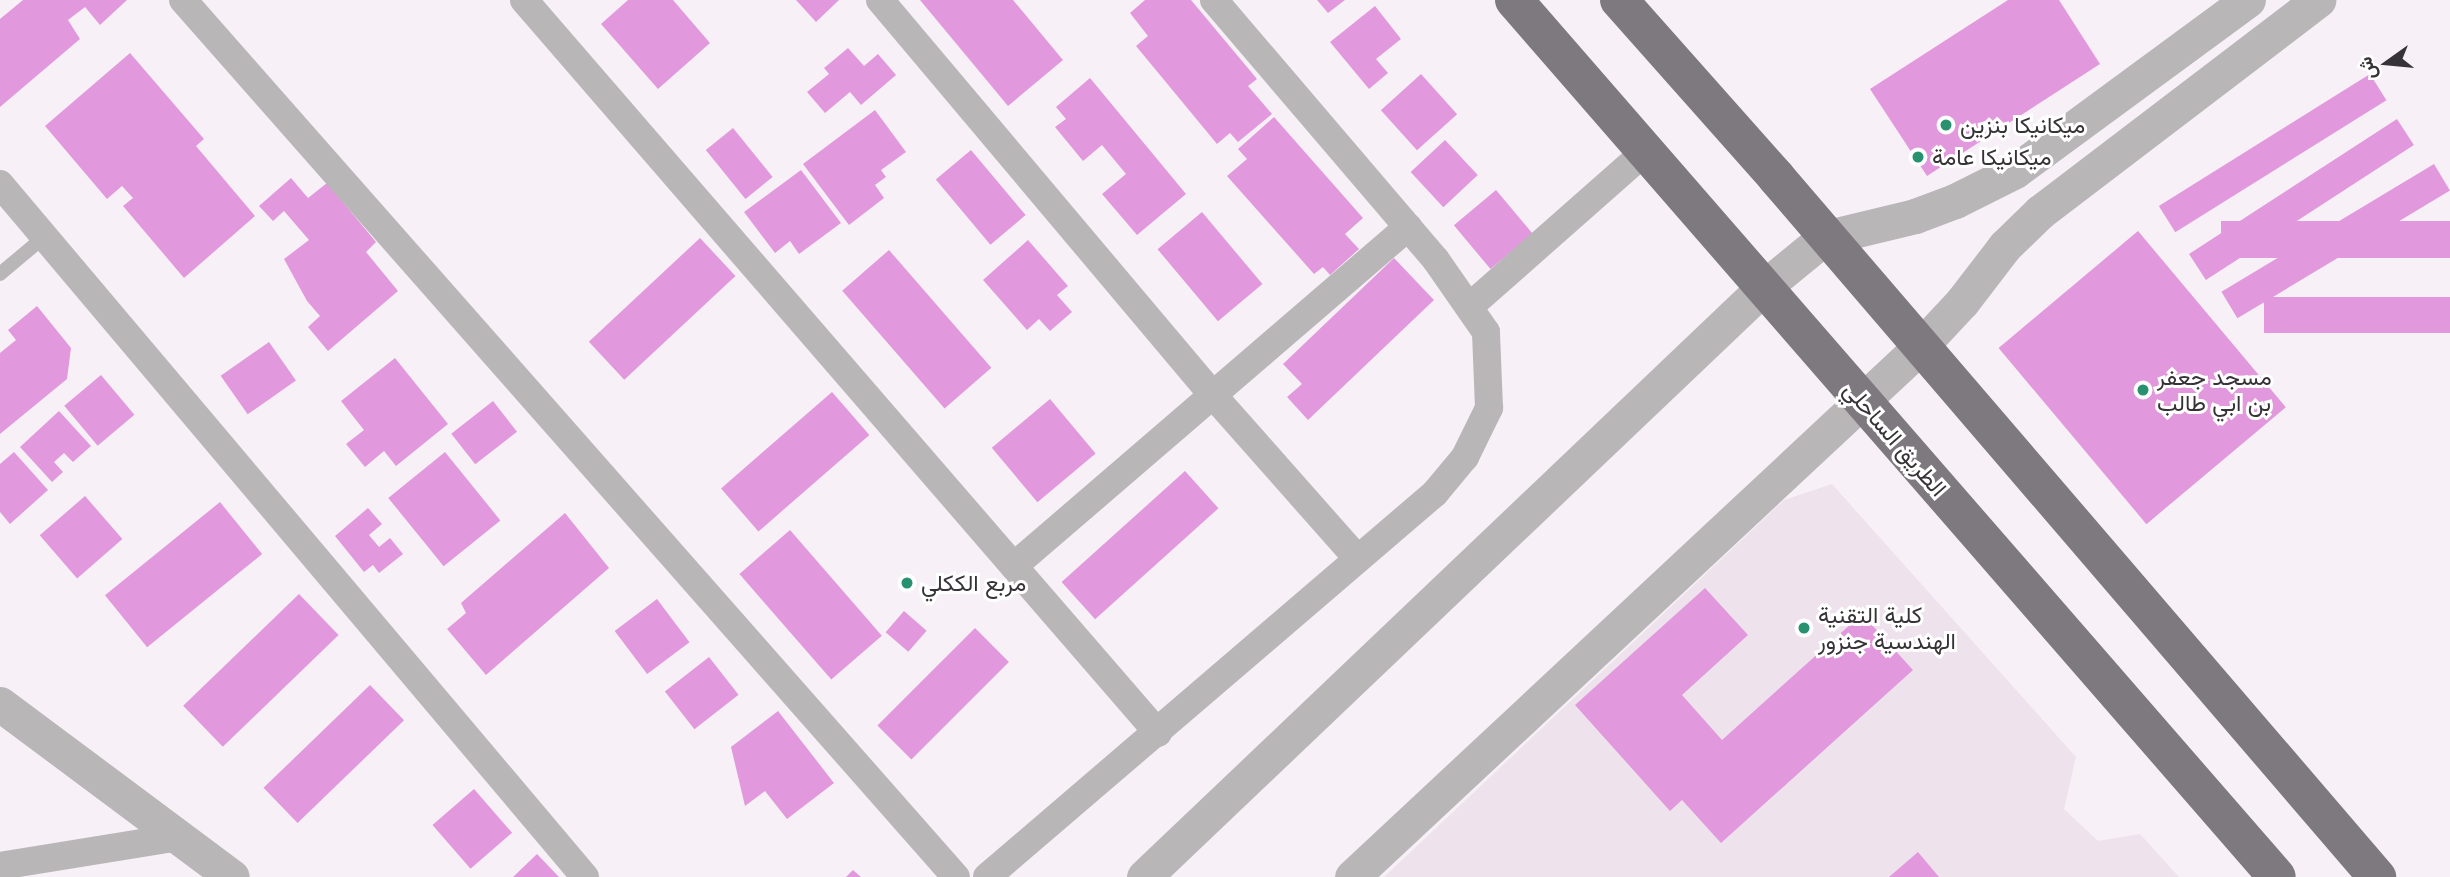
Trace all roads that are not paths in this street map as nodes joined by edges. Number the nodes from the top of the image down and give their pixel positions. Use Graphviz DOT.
graph roads {
  1 [pos="183,0"];
  2 [pos="524,0"];
  3 [pos="880,0"];
  4 [pos="1214,0"];
  5 [pos="1514,0"];
  6 [pos="1619,0"];
  7 [pos="2248,0"];
  8 [pos="2318,0"];
  9 [pos="1645,152"];
  10 [pos="0,184"];
  11 [pos="1408,227"];
  12 [pos="44,237"];
  13 [pos="1824,237"];
  14 [pos="0,274"];
  15 [pos="1763,288"];
  16 [pos="1469,307"];
  17 [pos="1920,347"];
  18 [pos="1211,393"];
  19 [pos="1860,400"];
  20 [pos="1357,558"];
  21 [pos="1014,566"];
  22 [pos="0,704"];
  23 [pos="1158,733"];
  24 [pos="180,837"];
  25 [pos="0,866"];
  26 [pos="232,877"];
  27 [pos="585,877"];
  28 [pos="956,877"];
  29 [pos="987,877"];
  30 [pos="1144,877"];
  31 [pos="1352,877"];
  32 [pos="2277,877"];
  33 [pos="2377,877"];
  1 -- 28 [label="street"];
  2 -- 21 [label="street"];
  3 -- 18 [label="street"];
  4 -- 11 [label="street"];
  5 -- 9 [label="highway, الطريق الساحلي"];
  6 -- 13 [label="highway"];
  7 -- 13 [label="street"];
  8 -- 17 [label="street"];
  9 -- 15 [label="highway, الطريق الساحلي"];
  9 -- 16 [label="street"];
  10 -- 12 [label="street"];
  11 -- 16 [label="street"];
  11 -- 18 [label="street"];
  12 -- 14 [label="lane"];
  12 -- 27 [label="street"];
  13 -- 15 [label="street"];
  13 -- 17 [label="highway"];
  15 -- 19 [label="highway, الطريق الساحلي"];
  15 -- 30 [label="street"];
  16 -- 20 [label="street"];
  17 -- 19 [label="street"];
  17 -- 33 [label="highway"];
  18 -- 20 [label="street"];
  18 -- 21 [label="street"];
  19 -- 31 [label="street"];
  19 -- 32 [label="highway, الطريق الساحلي"];
  20 -- 23 [label="street"];
  21 -- 23 [label="street"];
  22 -- 24 [label="street"];
  23 -- 29 [label="street"];
  24 -- 25 [label="street"];
  24 -- 26 [label="street"];
}
